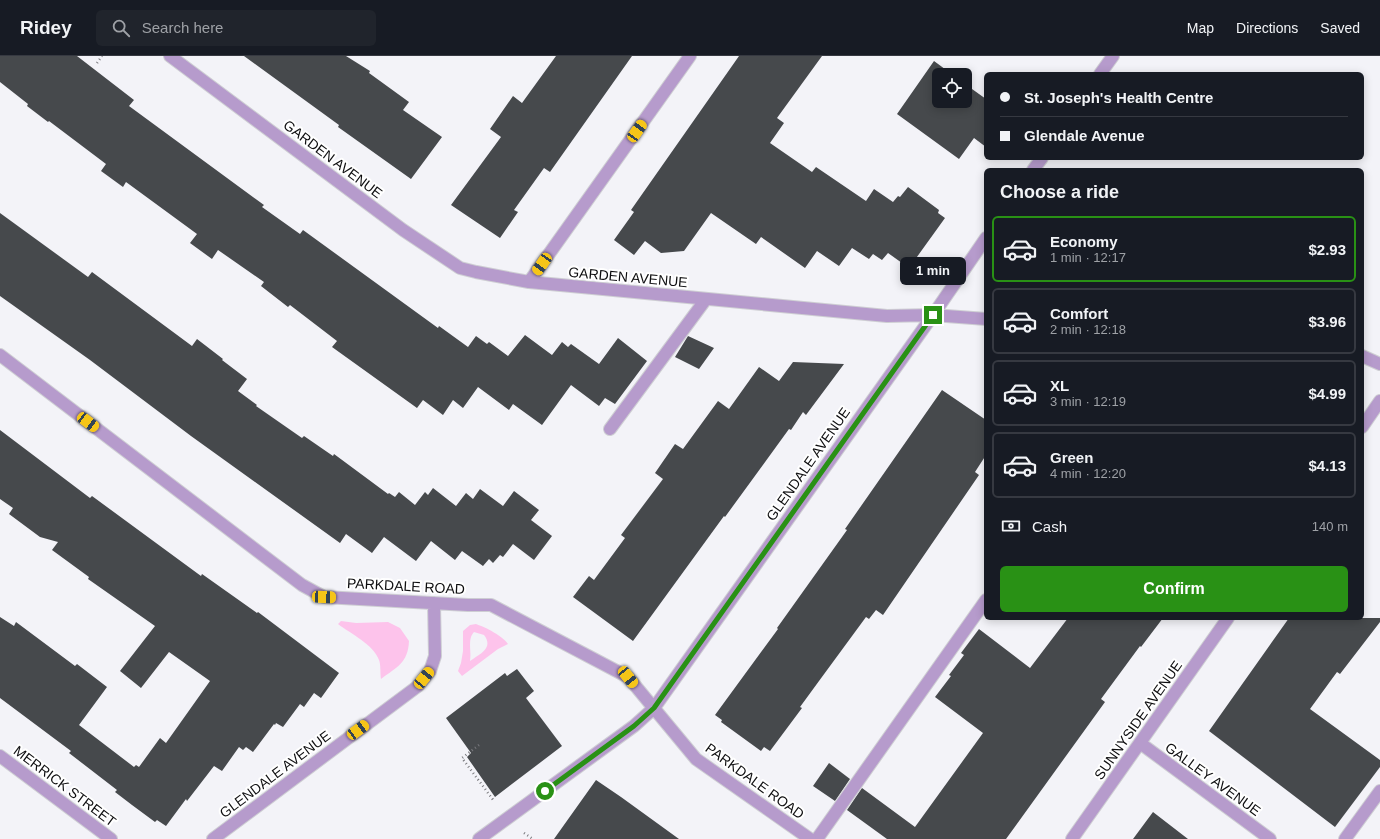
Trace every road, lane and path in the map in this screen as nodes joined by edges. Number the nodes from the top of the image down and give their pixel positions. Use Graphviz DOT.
graph roads {
  1 [pos="102,56"];
  2 [pos="170,56"];
  3 [pos="690,56"];
  4 [pos="1113,56"];
  5 [pos="97,63"];
  6 [pos="1101,72"];
  7 [pos="984,241"];
  8 [pos="529,282"];
  9 [pos="706,299"];
  10 [pos="933,315"];
  11 [pos="984,319"];
  12 [pos="0,354"];
  13 [pos="1364,357"];
  14 [pos="1380,364"];
  15 [pos="1380,401"];
  16 [pos="1364,424"];
  17 [pos="610,429"];
  18 [pos="434,603"];
  19 [pos="984,603"];
  20 [pos="1227,620"];
  21 [pos="654,708"];
  22 [pos="1140,743"];
  23 [pos="479,745"];
  24 [pos="0,756"];
  25 [pos="1380,791"];
  26 [pos="498,807"];
  27 [pos="523,832"];
  28 [pos="111,839"];
  29 [pos="213,839"];
  30 [pos="479,839"];
  31 [pos="533,839"];
  32 [pos="810,839"];
  33 [pos="817,839"];
  34 [pos="1072,839"];
  35 [pos="1270,839"];
  36 [pos="1345,839"];
  1 -- 5 [label="path"];
  2 -- 8 [label="street, GARDEN AVENUE"];
  3 -- 8 [label="street"];
  4 -- 6 [label="street"];
  7 -- 10 [label="street, GLENDALE AVENUE"];
  8 -- 9 [label="street, GARDEN AVENUE"];
  9 -- 10 [label="street, GARDEN AVENUE"];
  9 -- 17 [label="street"];
  10 -- 11 [label="street, GARDEN AVENUE"];
  10 -- 21 [label="street, GLENDALE AVENUE"];
  12 -- 18 [label="street, PARKDALE ROAD"];
  13 -- 14 [label="street"];
  15 -- 16 [label="street"];
  18 -- 21 [label="street, PARKDALE ROAD"];
  18 -- 29 [label="street, GLENDALE AVENUE"];
  19 -- 33 [label="street"];
  20 -- 22 [label="street, SUNNYSIDE AVENUE"];
  21 -- 30 [label="street, GLENDALE AVENUE"];
  21 -- 32 [label="street, PARKDALE ROAD"];
  22 -- 34 [label="street, SUNNYSIDE AVENUE"];
  22 -- 35 [label="street, GALLEY AVENUE"];
  23 -- 26 [label="path"];
  24 -- 28 [label="street, MERRICK STREET"];
  25 -- 36 [label="street"];
  27 -- 31 [label="path"];
}
